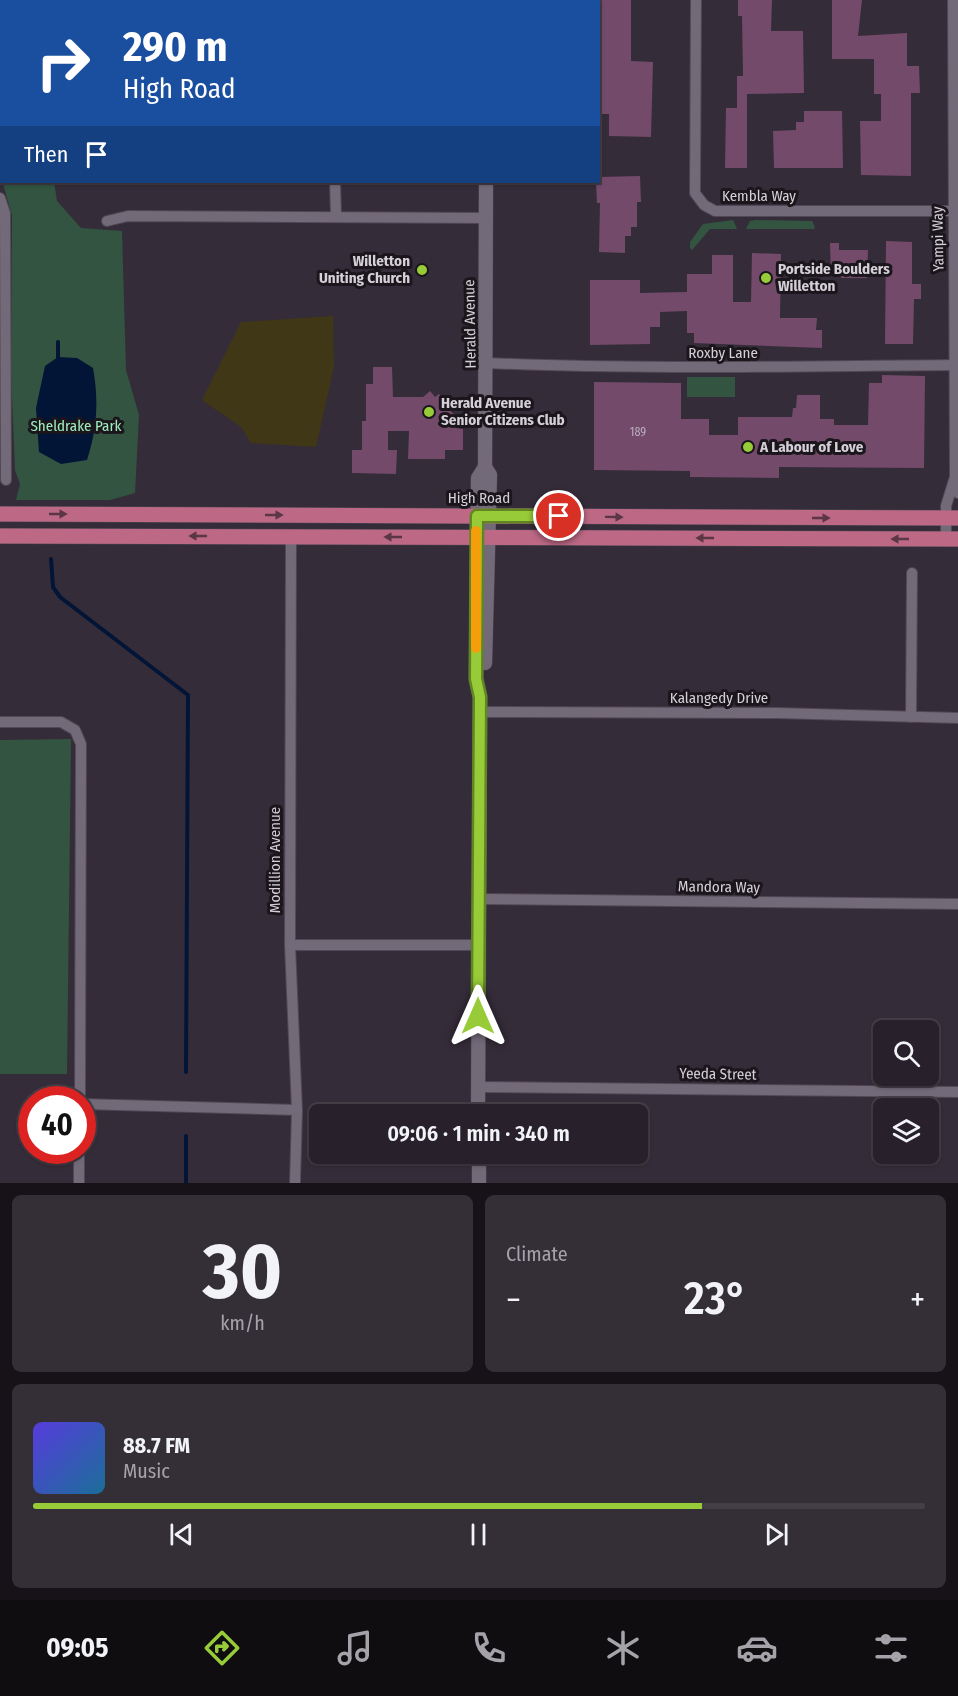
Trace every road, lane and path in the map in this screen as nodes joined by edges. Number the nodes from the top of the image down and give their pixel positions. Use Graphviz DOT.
graph roads {
  1 [pos="696,0"];
  2 [pos="953,0"];
  3 [pos="955,80"];
  4 [pos="335,183"];
  5 [pos="486,183"];
  6 [pos="0,198"];
  7 [pos="952,211"];
  8 [pos="336,215"];
  9 [pos="486,218"];
  10 [pos="107,221"];
  11 [pos="2,316"];
  12 [pos="487,363"];
  13 [pos="957,364"];
  14 [pos="955,477"];
  15 [pos="6,480"];
  16 [pos="958,493"];
  17 [pos="0,514"];
  18 [pos="483,516"];
  19 [pos="952,518"];
  20 [pos="0,536"];
  21 [pos="291,536"];
  22 [pos="483,537"];
  23 [pos="952,539"];
  24 [pos="912,573"];
  25 [pos="480,712"];
  26 [pos="911,717"];
  27 [pos="958,718"];
  28 [pos="0,722"];
  29 [pos="479,899"];
  30 [pos="958,904"];
  31 [pos="290,945"];
  32 [pos="478,945"];
  33 [pos="80,1086"];
  34 [pos="478,1087"];
  35 [pos="958,1092"];
  36 [pos="96,1104"];
  37 [pos="478,1104"];
  38 [pos="297,1110"];
  39 [pos="79,1164"];
  40 [pos="479,1164"];
  41 [pos="79,1183"];
  42 [pos="295,1183"];
  43 [pos="479,1183"];
  1 -- 7 [label="street, Kembla Way"];
  2 -- 3 [label="street, Yampi Way"];
  3 -- 7 [label="street, Yampi Way"];
  4 -- 8 [label="street"];
  5 -- 9 [label="street, Herald Avenue"];
  6 -- 11 [label="street"];
  7 -- 13 [label="street, Yampi Way"];
  8 -- 9 [label="street"];
  8 -- 10 [label="street"];
  9 -- 12 [label="street, Herald Avenue"];
  11 -- 15 [label="street"];
  12 -- 13 [label="street, Roxby Lane"];
  12 -- 18 [label="street, Herald Avenue"];
  13 -- 14 [label="street, Yampi Way"];
  14 -- 16 [label="street, Yampi Way"];
  14 -- 19 [label="street, Yampi Way"];
  17 -- 18 [label="main road, High Road, one-way"];
  18 -- 19 [label="main road, High Road, one-way"];
  18 -- 22 [label="street, Herald Avenue"];
  19 -- 23 [label="street, Yampi Way"];
  21 -- 20 [label="main road, one-way"];
  22 -- 21 [label="main road, one-way"];
  21 -- 31 [label="street, Modillion Avenue"];
  23 -- 22 [label="main road, one-way"];
  22 -- 25 [label="street, Herald Avenue"];
  24 -- 26 [label="street"];
  25 -- 26 [label="street, Kalangedy Drive"];
  25 -- 29 [label="street, Herald Avenue"];
  26 -- 27 [label="street, Kalangedy Drive"];
  28 -- 33 [label="street"];
  29 -- 30 [label="street, Mandora Way"];
  29 -- 32 [label="street, Herald Avenue"];
  31 -- 32 [label="street"];
  31 -- 38 [label="street, Modillion Avenue"];
  32 -- 34 [label="street, Herald Avenue"];
  34 -- 35 [label="street, Yeeda Street"];
  34 -- 37 [label="street, Herald Avenue"];
  36 -- 38 [label="street"];
  38 -- 42 [label="street, Modillion Avenue"];
  39 -- 41 [label="street"];
  40 -- 43 [label="street"];
}
